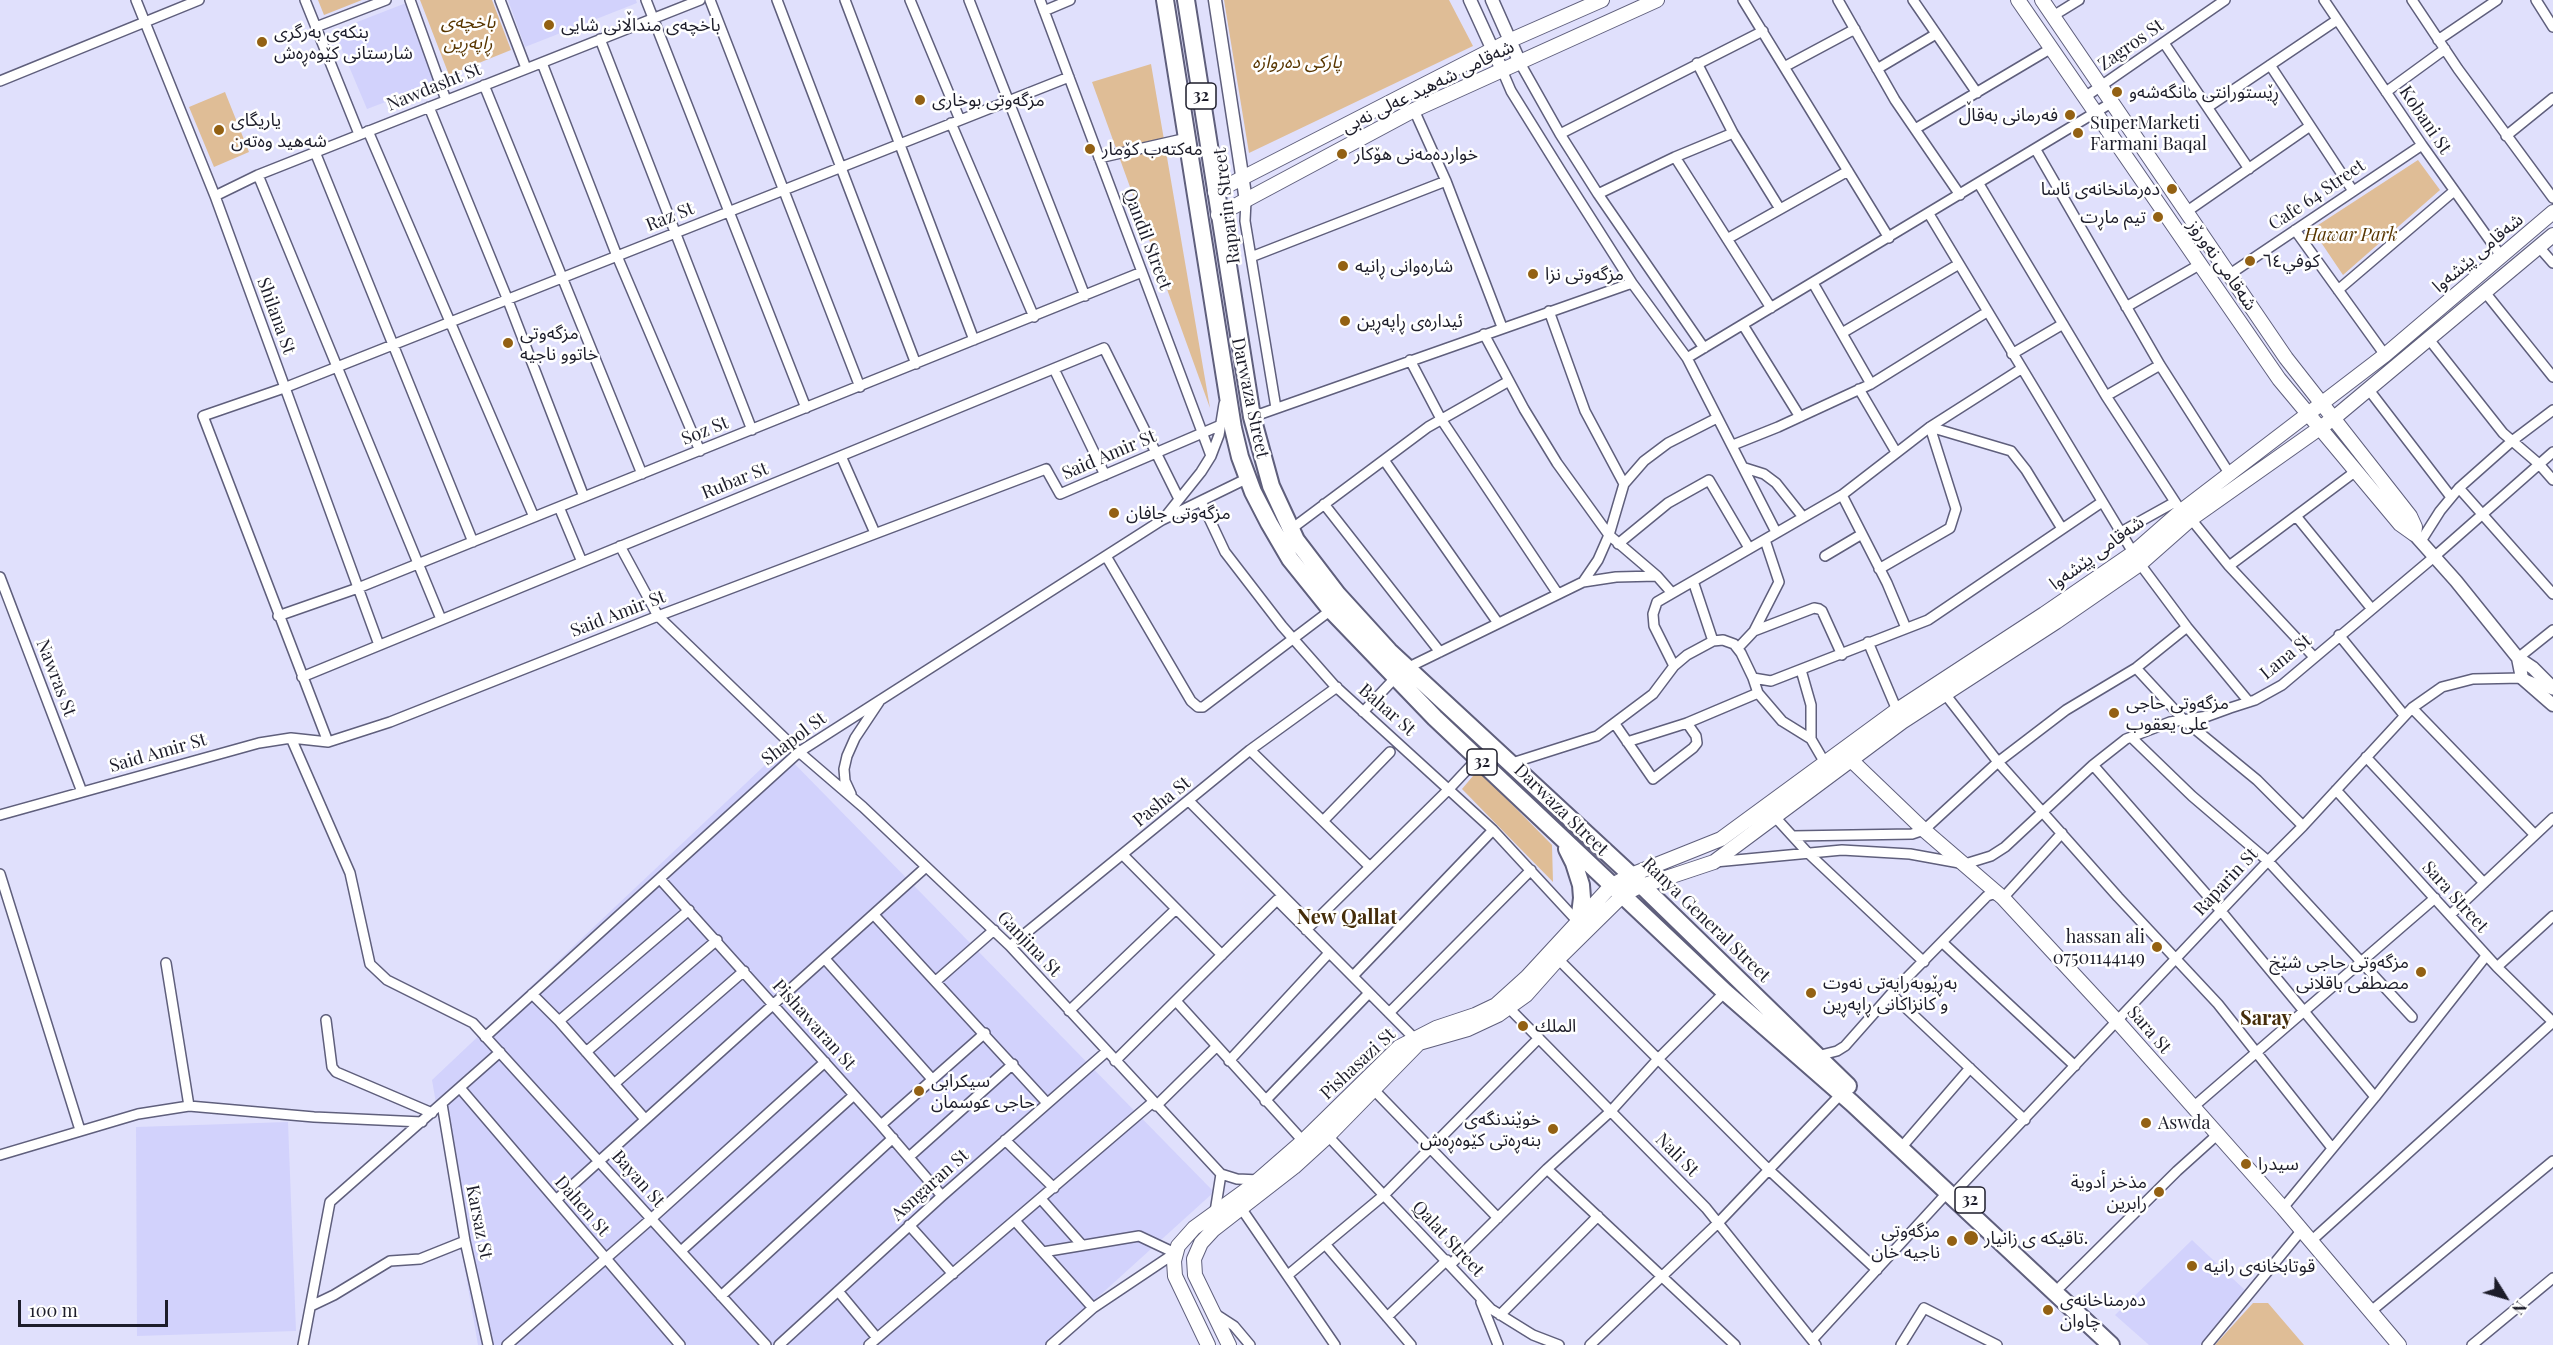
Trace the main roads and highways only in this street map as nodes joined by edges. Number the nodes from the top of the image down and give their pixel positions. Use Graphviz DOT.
graph roads {
  1 [pos="1165,0"];
  2 [pos="1186,0"];
  3 [pos="1602,0"];
  4 [pos="1657,0"];
  5 [pos="2018,0"];
  6 [pos="2042,0"];
  7 [pos="1215,192"];
  8 [pos="2553,212"];
  9 [pos="1218,215"];
  10 [pos="2553,235"];
  11 [pos="2322,404"];
  12 [pos="2309,415"];
  13 [pos="2334,418"];
  14 [pos="2322,427"];
  15 [pos="2182,511"];
  16 [pos="2137,558"];
  17 [pos="1401,673"];
  18 [pos="1899,716"];
  19 [pos="1851,759"];
  20 [pos="1556,833"];
  21 [pos="1637,880"];
  22 [pos="1617,891"];
  23 [pos="1579,923"];
  24 [pos="1505,1004"];
  25 [pos="1417,1040"];
  26 [pos="1903,1145"];
  27 [pos="1953,1191"];
  28 [pos="1175,1253"];
  29 [pos="1194,1258"];
  30 [pos="1208,1345"];
  31 [pos="1229,1345"];
  32 [pos="2111,1345"];
  33 [pos="2123,1345"];
  34 [pos="2398,1345"];
  1 -- 17 [label="highway, Darwaza Street / 32"];
  2 -- 7 [label="highway, 32"];
  3 -- 7 [label="main road, شەقامی شەهید عەلی نەبی"];
  4 -- 9 [label="main road, شەقامی شەهید عەلی نەبی"];
  5 -- 12 [label="main road, شەقامی نەورۆز"];
  6 -- 11 [label="main road, شەقامی نەورۆز"];
  7 -- 9 [label="highway, Ranya General Street / 32"];
  8 -- 11 [label="main road, شەقامی پێشەوا"];
  9 -- 17 [label="highway, Ranya General Street / 32"];
  10 -- 13 [label="main road, شەقامی پێشەوا"];
  11 -- 12 [label="main road, شەقامی پێشەوا"];
  11 -- 13 [label="main road, شەقامی نەورۆز"];
  12 -- 14 [label="main road, شەقامی نەورۆز"];
  12 -- 15 [label="main road, شەقامی پێشەوا"];
  13 -- 14 [label="main road, شەقامی پێشەوا"];
  13 -- 14 [label="main road, شەقامی نەورۆز"];
  14 -- 15 [label="main road, شەقامی پێشەوا"];
  15 -- 16 [label="main road, شەقامی پێشەوا"];
  16 -- 18 [label="main road, شەقامی پێشەوا"];
  16 -- 18 [label="main road, شەقامی پێشەوا"];
  17 -- 20 [label="highway, Darwaza Street / 32"];
  17 -- 21 [label="highway, Ranya General Street / 32"];
  18 -- 19 [label="main road, شەقامی پێشەوا"];
  18 -- 21 [label="main road, شەقامی پێشەوا"];
  19 -- 21 [label="main road, شەقامی پێشەوا"];
  19 -- 34 [label="main road, Sara St"];
  20 -- 22 [label="highway, Darwaza Street / 32"];
  20 -- 23 [label="highway"];
  21 -- 22 [label="main road, Pishasazi St"];
  21 -- 26 [label="highway, Ranya General Street / 32"];
  22 -- 23 [label="main road, Pishasazi St"];
  22 -- 24 [label="main road, Pishasazi St"];
  22 -- 26 [label="highway, Darwaza Street / 32"];
  23 -- 24 [label="main road, Pishasazi St"];
  24 -- 25 [label="main road, Pishasazi St"];
  25 -- 28 [label="main road, Pishasazi St"];
  25 -- 29 [label="main road, Pishasazi St"];
  26 -- 27 [label="highway, Ranya General Street / 32"];
  27 -- 32 [label="highway, 32"];
  27 -- 33 [label="highway, Ranya General Street / 32"];
  28 -- 29 [label="main road"];
  28 -- 30 [label="main road"];
  29 -- 31 [label="main road"];
}
